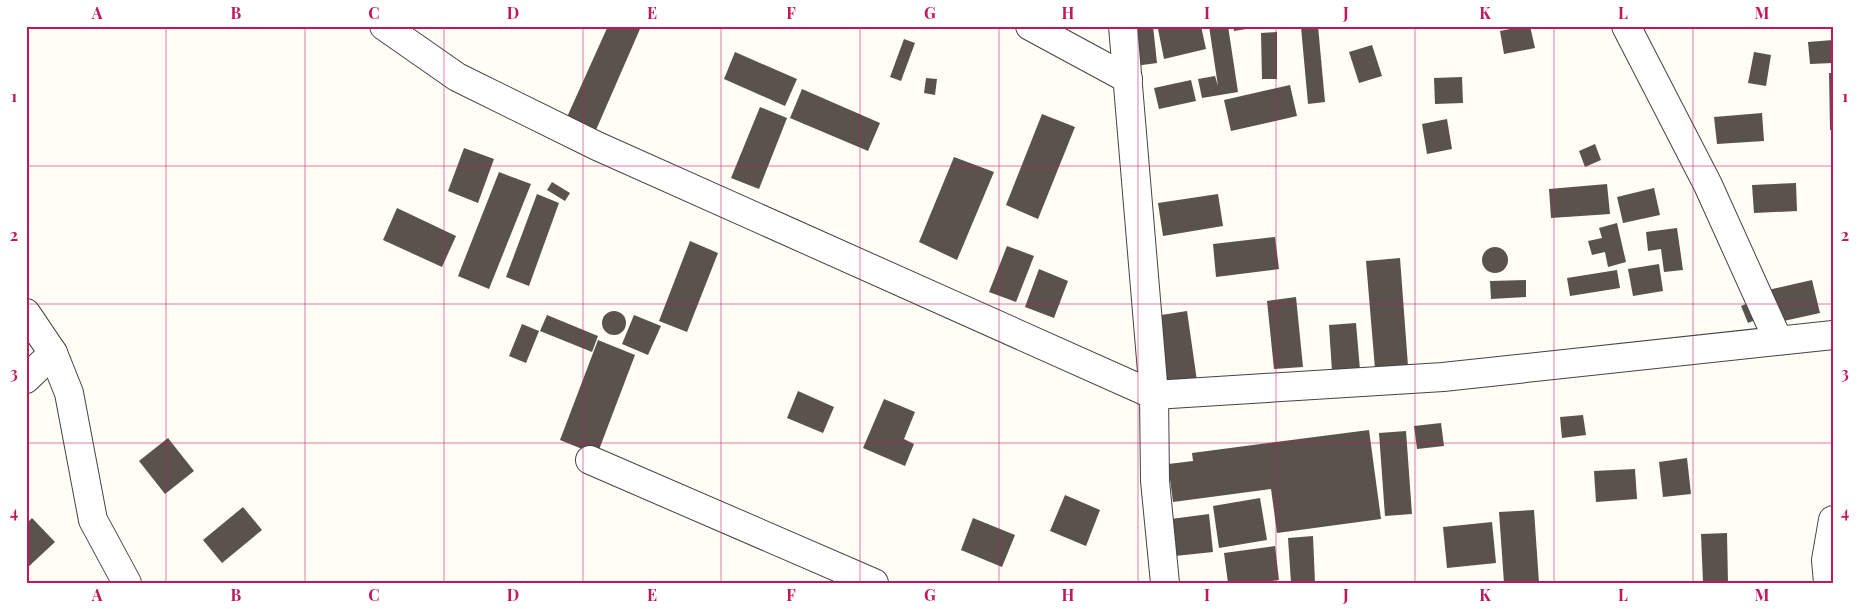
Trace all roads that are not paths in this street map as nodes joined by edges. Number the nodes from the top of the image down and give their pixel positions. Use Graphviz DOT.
graph roads {
  1 [pos="384,26"];
  2 [pos="1030,26"];
  3 [pos="1123,26"];
  4 [pos="1626,26"];
  5 [pos="1128,79"];
  6 [pos="26,313"];
  7 [pos="1833,335"];
  8 [pos="1778,340"];
  9 [pos="53,353"];
  10 [pos="26,379"];
  11 [pos="1154,395"];
  12 [pos="590,460"];
  13 [pos="1833,520"];
  14 [pos="127,583"];
  15 [pos="874,583"];
  16 [pos="1165,583"];
  17 [pos="1828,583"];
  1 -- 11 [label="street"];
  2 -- 5 [label="street"];
  3 -- 5 [label="street"];
  4 -- 8 [label="street"];
  5 -- 11 [label="street"];
  6 -- 9 [label="street"];
  7 -- 8 [label="street"];
  8 -- 11 [label="street"];
  9 -- 10 [label="street"];
  9 -- 14 [label="street"];
  11 -- 16 [label="street"];
  12 -- 15 [label="street"];
  13 -- 17 [label="street"];
}
